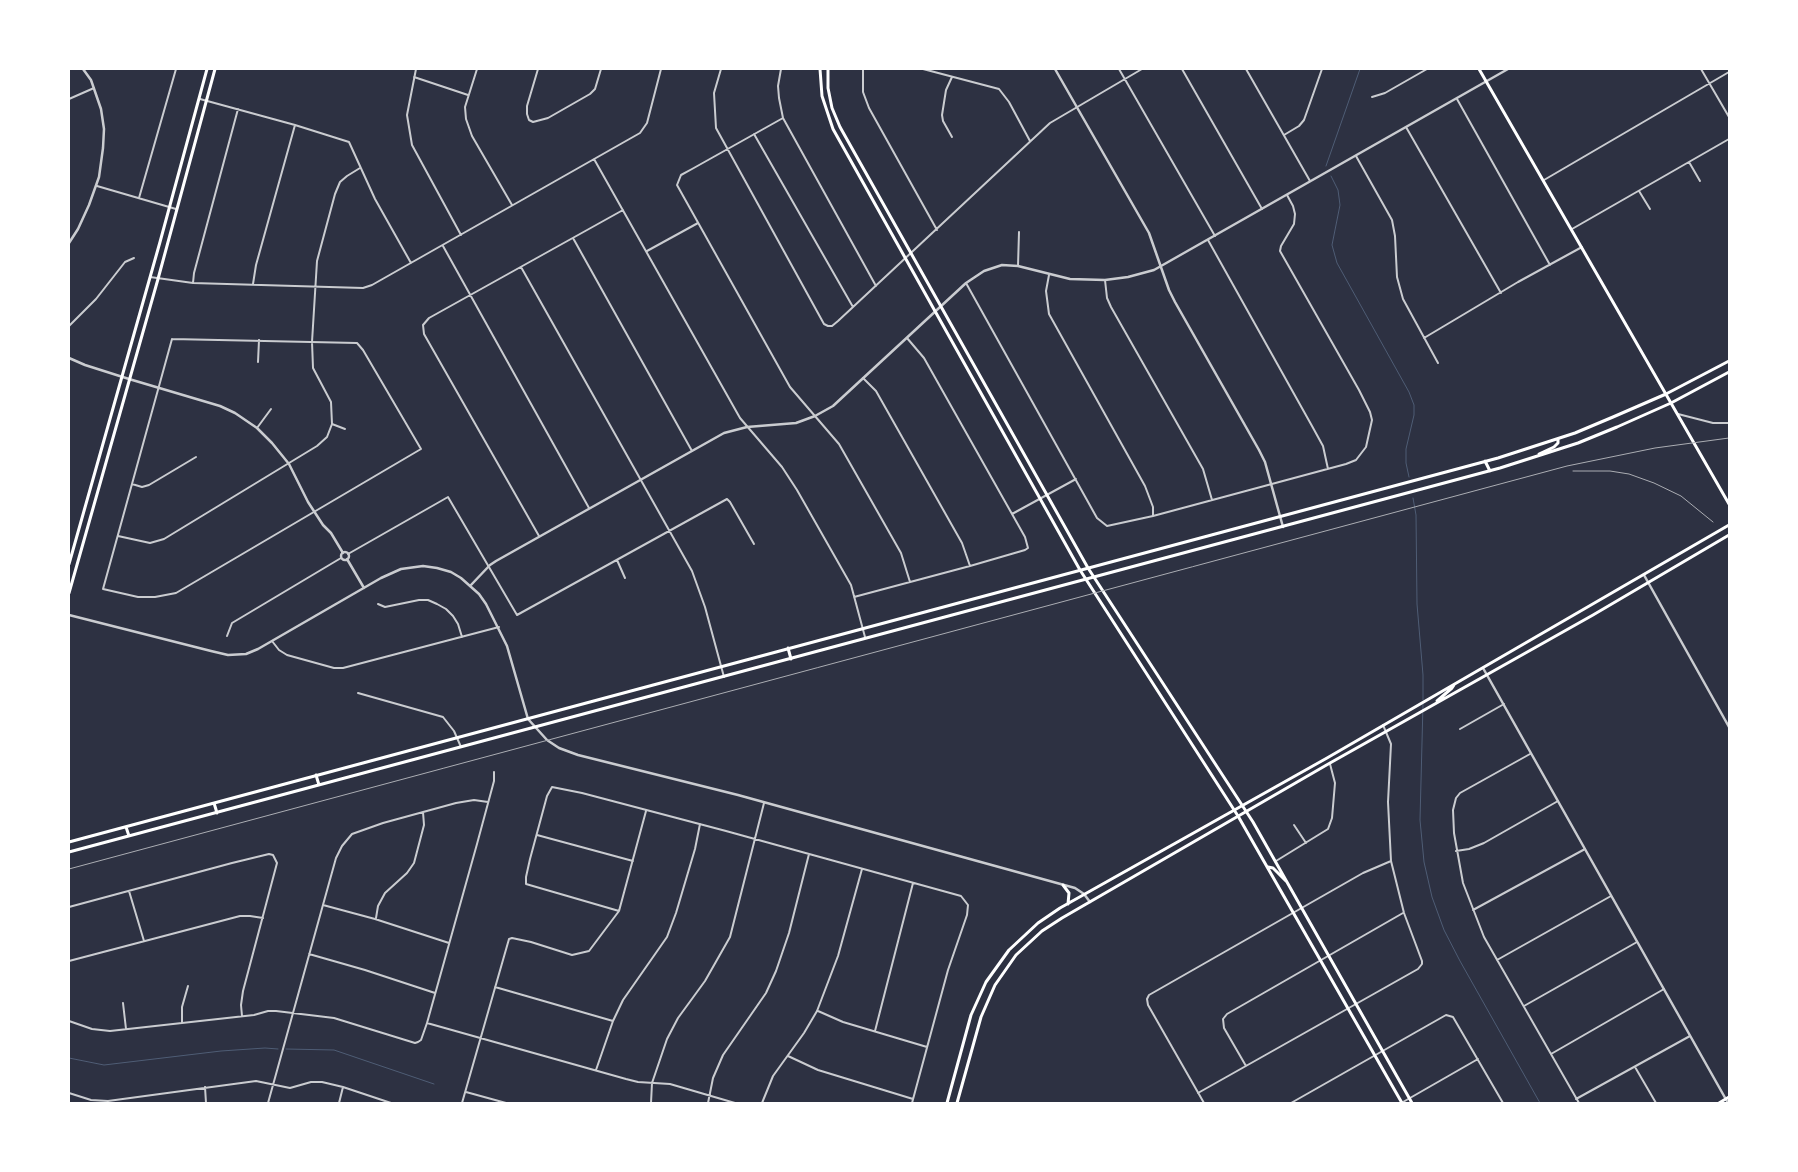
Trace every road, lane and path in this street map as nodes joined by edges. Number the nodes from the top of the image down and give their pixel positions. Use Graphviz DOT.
graph roads {
  1 [pos="84,69"];
  2 [pos="176,69"];
  3 [pos="207,69"];
  4 [pos="215,69"];
  5 [pos="416,69"];
  6 [pos="477,69"];
  7 [pos="538,69"];
  8 [pos="601,69"];
  9 [pos="661,69"];
  10 [pos="721,69"];
  11 [pos="781,69"];
  12 [pos="820,69"];
  13 [pos="828,69"];
  14 [pos="863,69"];
  15 [pos="923,69"];
  16 [pos="1055,69"];
  17 [pos="1119,69"];
  18 [pos="1142,69"];
  19 [pos="1182,69"];
  20 [pos="1246,69"];
  21 [pos="1322,69"];
  22 [pos="1427,69"];
  23 [pos="1479,69"];
  24 [pos="1508,69"];
  25 [pos="1702,69"];
  26 [pos="1729,72"];
  27 [pos="413,77"];
  28 [pos="952,77"];
  29 [pos="1124,78"];
  30 [pos="1486,82"];
  31 [pos="1710,84"];
  32 [pos="95,88"];
  33 [pos="468,95"];
  34 [pos="1372,97"];
  35 [pos="1457,98"];
  36 [pos="69,99"];
  37 [pos="200,99"];
  38 [pos="206,100"];
  39 [pos="1076,106"];
  40 [pos="238,109"];
  41 [pos="1729,117"];
  42 [pos="783,118"];
  43 [pos="295,125"];
  44 [pos="1406,127"];
  45 [pos="754,134"];
  46 [pos="1284,135"];
  47 [pos="952,137"];
  48 [pos="1729,139"];
  49 [pos="1030,141"];
  50 [pos="727,149"];
  51 [pos="1356,156"];
  52 [pos="594,159"];
  53 [pos="1689,162"];
  54 [pos="360,168"];
  55 [pos="1544,180"];
  56 [pos="1310,181"];
  57 [pos="1700,181"];
  58 [pos="96,186"];
  59 [pos="1640,191"];
  60 [pos="1286,195"];
  61 [pos="139,198"];
  62 [pos="512,205"];
  63 [pos="169,207"];
  64 [pos="176,209"];
  65 [pos="1262,209"];
  66 [pos="623,210"];
  67 [pos="1650,210"];
  68 [pos="698,223"];
  69 [pos="937,230"];
  70 [pos="1572,230"];
  71 [pos="1018,232"];
  72 [pos="461,235"];
  73 [pos="1215,236"];
  74 [pos="572,238"];
  75 [pos="1208,240"];
  76 [pos="69,243"];
  77 [pos="442,245"];
  78 [pos="1582,247"];
  79 [pos="646,251"];
  80 [pos="911,254"];
  81 [pos="134,258"];
  82 [pos="905,258"];
  83 [pos="412,263"];
  84 [pos="1550,265"];
  85 [pos="1018,266"];
  86 [pos="522,267"];
  87 [pos="1161,267"];
  88 [pos="1049,274"];
  89 [pos="150,278"];
  90 [pos="158,279"];
  91 [pos="1105,280"];
  92 [pos="193,282"];
  93 [pos="966,283"];
  94 [pos="253,284"];
  95 [pos="314,286"];
  96 [pos="876,286"];
  97 [pos="1501,293"];
  98 [pos="470,296"];
  99 [pos="940,306"];
  100 [pos="853,307"];
  101 [pos="935,311"];
  102 [pos="69,326"];
  103 [pos="907,338"];
  104 [pos="1424,338"];
  105 [pos="259,340"];
  106 [pos="312,342"];
  107 [pos="69,358"];
  108 [pos="1729,361"];
  109 [pos="258,362"];
  110 [pos="1438,363"];
  111 [pos="1729,372"];
  112 [pos="121,377"];
  113 [pos="863,378"];
  114 [pos="129,379"];
  115 [pos="158,388"];
  116 [pos="1666,394"];
  117 [pos="1671,403"];
  118 [pos="271,409"];
  119 [pos="1678,414"];
  120 [pos="815,416"];
  121 [pos="1729,423"];
  122 [pos="332,424"];
  123 [pos="747,427"];
  124 [pos="257,428"];
  125 [pos="345,429"];
  126 [pos="1558,438"];
  127 [pos="692,451"];
  128 [pos="196,457"];
  129 [pos="1529,459"];
  130 [pos="1485,462"];
  131 [pos="289,464"];
  132 [pos="1328,469"];
  133 [pos="1490,472"];
  134 [pos="1076,479"];
  135 [pos="640,480"];
  136 [pos="132,484"];
  137 [pos="1271,484"];
  138 [pos="1046,495"];
  139 [pos="1040,498"];
  140 [pos="1212,500"];
  141 [pos="1729,504"];
  142 [pos="589,508"];
  143 [pos="314,512"];
  144 [pos="1012,514"];
  145 [pos="1153,516"];
  146 [pos="1280,517"];
  147 [pos="1729,526"];
  148 [pos="1283,527"];
  149 [pos="668,531"];
  150 [pos="1729,535"];
  151 [pos="118,536"];
  152 [pos="539,536"];
  153 [pos="754,544"];
  154 [pos="343,553"];
  155 [pos="348,554"];
  156 [pos="341,558"];
  157 [pos="347,559"];
  158 [pos="616,560"];
  159 [pos="69,564"];
  160 [pos="490,565"];
  161 [pos="970,566"];
  162 [pos="1088,568"];
  163 [pos="1656,568"];
  164 [pos="1080,570"];
  165 [pos="1644,575"];
  166 [pos="1660,575"];
  167 [pos="626,578"];
  168 [pos="1095,578"];
  169 [pos="1086,580"];
  170 [pos="910,582"];
  171 [pos="1648,582"];
  172 [pos="471,585"];
  173 [pos="364,588"];
  174 [pos="69,593"];
  175 [pos="854,597"];
  176 [pos="378,604"];
  177 [pos="1594,604"];
  178 [pos="1598,612"];
  179 [pos="69,615"];
  180 [pos="499,627"];
  181 [pos="863,628"];
  182 [pos="227,636"];
  183 [pos="462,637"];
  184 [pos="866,639"];
  185 [pos="272,641"];
  186 [pos="788,648"];
  187 [pos="791,659"];
  188 [pos="721,667"];
  189 [pos="1483,668"];
  190 [pos="1486,674"];
  191 [pos="724,677"];
  192 [pos="1454,684"];
  193 [pos="358,693"];
  194 [pos="1504,704"];
  195 [pos="1177,705"];
  196 [pos="1429,707"];
  197 [pos="1170,710"];
  198 [pos="528,719"];
  199 [pos="1383,725"];
  200 [pos="1729,727"];
  201 [pos="535,728"];
  202 [pos="1460,729"];
  203 [pos="1386,732"];
  204 [pos="457,737"];
  205 [pos="460,747"];
  206 [pos="1207,753"];
  207 [pos="1531,753"];
  208 [pos="1201,757"];
  209 [pos="1330,763"];
  210 [pos="1304,771"];
  211 [pos="494,772"];
  212 [pos="316,775"];
  213 [pos="1307,776"];
  214 [pos="319,785"];
  215 [pos="1558,801"];
  216 [pos="488,802"];
  217 [pos="214,803"];
  218 [pos="765,803"];
  219 [pos="1241,804"];
  220 [pos="1234,809"];
  221 [pos="647,810"];
  222 [pos="217,812"];
  223 [pos="423,812"];
  224 [pos="1246,812"];
  225 [pos="1238,816"];
  226 [pos="700,824"];
  227 [pos="1294,825"];
  228 [pos="126,826"];
  229 [pos="537,835"];
  230 [pos="129,836"];
  231 [pos="755,840"];
  232 [pos="69,842"];
  233 [pos="1306,843"];
  234 [pos="1585,849"];
  235 [pos="1456,851"];
  236 [pos="69,852"];
  237 [pos="809,854"];
  238 [pos="1149,857"];
  239 [pos="633,861"];
  240 [pos="1276,861"];
  241 [pos="1391,861"];
  242 [pos="1155,864"];
  243 [pos="1268,867"];
  244 [pos="862,869"];
  245 [pos="913,883"];
  246 [pos="1288,883"];
  247 [pos="1063,885"];
  248 [pos="129,891"];
  249 [pos="1084,894"];
  250 [pos="1611,896"];
  251 [pos="1090,902"];
  252 [pos="1068,904"];
  253 [pos="323,905"];
  254 [pos="69,907"];
  255 [pos="1302,908"];
  256 [pos="1472,910"];
  257 [pos="619,911"];
  258 [pos="1404,912"];
  259 [pos="1294,913"];
  260 [pos="263,918"];
  261 [pos="375,919"];
  262 [pos="144,941"];
  263 [pos="1637,942"];
  264 [pos="449,943"];
  265 [pos="309,954"];
  266 [pos="1329,956"];
  267 [pos="1321,960"];
  268 [pos="1497,960"];
  269 [pos="69,961"];
  270 [pos="188,986"];
  271 [pos="495,987"];
  272 [pos="1664,989"];
  273 [pos="435,993"];
  274 [pos="123,1003"];
  275 [pos="1355,1004"];
  276 [pos="1524,1006"];
  277 [pos="1348,1008"];
  278 [pos="817,1011"];
  279 [pos="293,1013"];
  280 [pos="242,1016"];
  281 [pos="69,1021"];
  282 [pos="612,1021"];
  283 [pos="182,1023"];
  284 [pos="427,1023"];
  285 [pos="126,1029"];
  286 [pos="875,1031"];
  287 [pos="1690,1036"];
  288 [pos="482,1038"];
  289 [pos="927,1047"];
  290 [pos="1382,1051"];
  291 [pos="1551,1054"];
  292 [pos="788,1056"];
  293 [pos="1375,1056"];
  294 [pos="1478,1059"];
  295 [pos="1246,1066"];
  296 [pos="1635,1067"];
  297 [pos="596,1071"];
  298 [pos="652,1083"];
  299 [pos="273,1084"];
  300 [pos="205,1087"];
  301 [pos="344,1087"];
  302 [pos="466,1092"];
  303 [pos="69,1093"];
  304 [pos="1198,1093"];
  305 [pos="709,1095"];
  306 [pos="1409,1098"];
  307 [pos="1728,1098"];
  308 [pos="913,1099"];
  309 [pos="1576,1099"];
  310 [pos="206,1103"];
  311 [pos="268,1103"];
  312 [pos="338,1103"];
  313 [pos="391,1103"];
  314 [pos="462,1103"];
  315 [pos="506,1103"];
  316 [pos="651,1103"];
  317 [pos="708,1103"];
  318 [pos="735,1103"];
  319 [pos="762,1103"];
  320 [pos="912,1103"];
  321 [pos="947,1103"];
  322 [pos="957,1103"];
  323 [pos="1204,1103"];
  324 [pos="1291,1103"];
  325 [pos="1401,1103"];
  326 [pos="1412,1103"];
  327 [pos="1503,1103"];
  328 [pos="1579,1103"];
  329 [pos="1656,1103"];
  330 [pos="1718,1103"];
  331 [pos="1728,1103"];
  1 -- 32 [label="street"];
  2 -- 61 [label="street"];
  3 -- 37 [label="main road"];
  4 -- 38 [label="main road"];
  5 -- 27 [label="street"];
  6 -- 33 [label="street"];
  7 -- 8 [label="street"];
  9 -- 52 [label="street"];
  10 -- 50 [label="street"];
  11 -- 42 [label="street"];
  12 -- 82 [label="main road"];
  13 -- 80 [label="main road"];
  14 -- 69 [label="street"];
  15 -- 28 [label="street"];
  16 -- 39 [label="street"];
  17 -- 29 [label="street"];
  18 -- 29 [label="street"];
  19 -- 65 [label="street"];
  20 -- 46 [label="street"];
  21 -- 46 [label="street"];
  22 -- 34 [label="street"];
  23 -- 30 [label="main road"];
  24 -- 30 [label="street"];
  25 -- 31 [label="street"];
  26 -- 31 [label="street"];
  27 -- 33 [label="street"];
  27 -- 72 [label="street"];
  28 -- 47 [label="street"];
  28 -- 49 [label="street"];
  29 -- 39 [label="street"];
  29 -- 73 [label="street"];
  30 -- 35 [label="street"];
  30 -- 55 [label="main road"];
  31 -- 41 [label="street"];
  31 -- 55 [label="street"];
  32 -- 36 [label="street"];
  32 -- 58 [label="street"];
  33 -- 62 [label="street"];
  35 -- 44 [label="street"];
  35 -- 84 [label="street"];
  37 -- 38 [label="street"];
  37 -- 63 [label="main road"];
  38 -- 40 [label="street"];
  38 -- 64 [label="main road"];
  39 -- 49 [label="street"];
  39 -- 87 [label="street"];
  40 -- 43 [label="street"];
  40 -- 92 [label="street"];
  42 -- 45 [label="street"];
  42 -- 96 [label="street"];
  43 -- 54 [label="street"];
  43 -- 94 [label="street"];
  44 -- 51 [label="street"];
  44 -- 97 [label="street"];
  45 -- 50 [label="street"];
  45 -- 100 [label="street"];
  46 -- 56 [label="street"];
  48 -- 53 [label="street"];
  49 -- 69 [label="street"];
  50 -- 68 [label="street"];
  50 -- 100 [label="street"];
  51 -- 56 [label="street"];
  51 -- 104 [label="street"];
  52 -- 62 [label="street"];
  52 -- 66 [label="street"];
  53 -- 57 [label="street"];
  53 -- 59 [label="street"];
  54 -- 83 [label="street"];
  54 -- 95 [label="street"];
  55 -- 70 [label="main road"];
  56 -- 60 [label="street"];
  58 -- 61 [label="street"];
  58 -- 76 [label="street"];
  59 -- 67 [label="street"];
  59 -- 70 [label="street"];
  60 -- 65 [label="street"];
  60 -- 132 [label="street"];
  61 -- 63 [label="street"];
  62 -- 72 [label="street"];
  63 -- 64 [label="street"];
  63 -- 89 [label="main road"];
  64 -- 90 [label="main road"];
  65 -- 73 [label="street"];
  66 -- 74 [label="street"];
  66 -- 79 [label="street"];
  68 -- 79 [label="street"];
  68 -- 120 [label="street"];
  69 -- 80 [label="street"];
  70 -- 78 [label="main road"];
  71 -- 85 [label="street"];
  72 -- 77 [label="street"];
  73 -- 75 [label="street"];
  74 -- 86 [label="street"];
  74 -- 127 [label="street"];
  75 -- 87 [label="street"];
  75 -- 132 [label="street"];
  77 -- 83 [label="street"];
  77 -- 98 [label="street"];
  78 -- 84 [label="street"];
  78 -- 116 [label="main road"];
  79 -- 123 [label="street"];
  80 -- 82 [label="street"];
  80 -- 99 [label="main road"];
  81 -- 102 [label="street"];
  82 -- 96 [label="street"];
  82 -- 101 [label="main road"];
  83 -- 95 [label="street"];
  84 -- 97 [label="street"];
  85 -- 88 [label="street"];
  85 -- 93 [label="street"];
  86 -- 98 [label="street"];
  86 -- 135 [label="street"];
  87 -- 91 [label="street"];
  87 -- 137 [label="street"];
  88 -- 91 [label="street"];
  88 -- 145 [label="street"];
  89 -- 90 [label="street"];
  89 -- 112 [label="main road"];
  90 -- 92 [label="street"];
  90 -- 114 [label="main road"];
  91 -- 140 [label="street"];
  92 -- 94 [label="street"];
  93 -- 99 [label="street"];
  93 -- 134 [label="street"];
  94 -- 95 [label="street"];
  95 -- 106 [label="street"];
  96 -- 100 [label="street"];
  97 -- 104 [label="street"];
  98 -- 142 [label="street"];
  98 -- 152 [label="street"];
  99 -- 101 [label="street"];
  99 -- 138 [label="main road"];
  101 -- 103 [label="street"];
  101 -- 139 [label="main road"];
  103 -- 113 [label="street"];
  103 -- 144 [label="street"];
  104 -- 110 [label="street"];
  105 -- 106 [label="street"];
  105 -- 109 [label="street"];
  105 -- 115 [label="street"];
  106 -- 122 [label="street"];
  106 -- 143 [label="street"];
  107 -- 112 [label="street"];
  108 -- 116 [label="main road"];
  111 -- 117 [label="main road"];
  112 -- 114 [label="street"];
  112 -- 159 [label="main road"];
  113 -- 120 [label="street"];
  113 -- 161 [label="street"];
  114 -- 115 [label="street"];
  114 -- 174 [label="main road"];
  115 -- 124 [label="street"];
  115 -- 136 [label="street"];
  116 -- 117 [label="main road"];
  116 -- 126 [label="main road"];
  117 -- 119 [label="main road"];
  117 -- 129 [label="main road"];
  118 -- 124 [label="street"];
  119 -- 121 [label="street"];
  119 -- 141 [label="main road"];
  120 -- 123 [label="street"];
  120 -- 170 [label="street"];
  122 -- 125 [label="street"];
  122 -- 131 [label="street"];
  123 -- 127 [label="street"];
  123 -- 175 [label="street"];
  124 -- 131 [label="street"];
  126 -- 129 [label="main road"];
  126 -- 130 [label="main road"];
  127 -- 135 [label="street"];
  128 -- 136 [label="street"];
  129 -- 133 [label="main road"];
  130 -- 133 [label="main road"];
  130 -- 146 [label="main road"];
  131 -- 143 [label="street"];
  131 -- 151 [label="street"];
  132 -- 137 [label="street"];
  133 -- 148 [label="main road"];
  134 -- 138 [label="street"];
  134 -- 145 [label="street"];
  135 -- 142 [label="street"];
  135 -- 149 [label="street"];
  136 -- 151 [label="street"];
  137 -- 140 [label="street"];
  137 -- 146 [label="street"];
  138 -- 139 [label="street"];
  138 -- 162 [label="main road"];
  139 -- 144 [label="street"];
  139 -- 164 [label="main road"];
  140 -- 145 [label="street"];
  142 -- 152 [label="street"];
  143 -- 151 [label="street"];
  143 -- 154 [label="street"];
  144 -- 161 [label="street"];
  146 -- 148 [label="street"];
  146 -- 162 [label="main road"];
  147 -- 163 [label="main road"];
  148 -- 168 [label="main road"];
  149 -- 153 [label="street"];
  149 -- 158 [label="street"];
  149 -- 188 [label="street"];
  150 -- 166 [label="main road"];
  152 -- 160 [label="street"];
  154 -- 155 [label="street"];
  154 -- 156 [label="street"];
  155 -- 157 [label="street"];
  155 -- 160 [label="street"];
  156 -- 157 [label="street"];
  156 -- 182 [label="street"];
  157 -- 173 [label="street"];
  158 -- 160 [label="street"];
  158 -- 167 [label="street"];
  160 -- 172 [label="street"];
  161 -- 170 [label="street"];
  162 -- 164 [label="main road"];
  162 -- 168 [label="main road"];
  163 -- 165 [label="main road"];
  163 -- 166 [label="main road"];
  164 -- 169 [label="main road"];
  164 -- 181 [label="main road"];
  165 -- 171 [label="street"];
  165 -- 177 [label="main road"];
  166 -- 171 [label="main road"];
  168 -- 169 [label="main road"];
  168 -- 195 [label="main road"];
  169 -- 184 [label="main road"];
  169 -- 197 [label="main road"];
  170 -- 175 [label="street"];
  171 -- 178 [label="main road"];
  171 -- 200 [label="street"];
  172 -- 173 [label="street"];
  172 -- 180 [label="street"];
  173 -- 185 [label="street"];
  175 -- 181 [label="street"];
  176 -- 183 [label="street"];
  177 -- 178 [label="main road"];
  177 -- 189 [label="main road"];
  178 -- 190 [label="main road"];
  179 -- 185 [label="street"];
  180 -- 183 [label="street"];
  180 -- 198 [label="street"];
  181 -- 184 [label="street"];
  181 -- 186 [label="main road"];
  183 -- 185 [label="street"];
  184 -- 187 [label="main road"];
  186 -- 187 [label="main road"];
  186 -- 188 [label="main road"];
  187 -- 191 [label="main road"];
  188 -- 191 [label="street"];
  188 -- 198 [label="main road"];
  189 -- 190 [label="street"];
  189 -- 192 [label="main road"];
  190 -- 194 [label="street"];
  190 -- 196 [label="main road"];
  191 -- 201 [label="main road"];
  192 -- 196 [label="main road"];
  192 -- 199 [label="main road"];
  193 -- 204 [label="street"];
  194 -- 202 [label="street"];
  194 -- 207 [label="street"];
  195 -- 197 [label="main road"];
  195 -- 206 [label="main road"];
  196 -- 203 [label="main road"];
  197 -- 208 [label="main road"];
  198 -- 201 [label="street"];
  198 -- 204 [label="main road"];
  199 -- 203 [label="street"];
  199 -- 210 [label="main road"];
  201 -- 205 [label="main road"];
  201 -- 218 [label="street"];
  203 -- 209 [label="main road"];
  203 -- 241 [label="street"];
  204 -- 205 [label="street"];
  204 -- 212 [label="main road"];
  205 -- 214 [label="main road"];
  206 -- 208 [label="main road"];
  206 -- 219 [label="main road"];
  207 -- 215 [label="street"];
  207 -- 235 [label="street"];
  208 -- 220 [label="main road"];
  209 -- 213 [label="main road"];
  209 -- 233 [label="street"];
  210 -- 213 [label="main road"];
  210 -- 219 [label="main road"];
  211 -- 216 [label="street"];
  212 -- 214 [label="main road"];
  212 -- 217 [label="main road"];
  213 -- 224 [label="main road"];
  214 -- 222 [label="main road"];
  215 -- 234 [label="street"];
  215 -- 235 [label="street"];
  216 -- 223 [label="street"];
  216 -- 264 [label="street"];
  217 -- 222 [label="main road"];
  217 -- 228 [label="main road"];
  218 -- 231 [label="street"];
  218 -- 247 [label="street"];
  219 -- 220 [label="main road"];
  219 -- 224 [label="main road"];
  220 -- 225 [label="main road"];
  220 -- 238 [label="main road"];
  221 -- 226 [label="street"];
  221 -- 229 [label="street"];
  221 -- 239 [label="street"];
  222 -- 230 [label="main road"];
  223 -- 253 [label="street"];
  223 -- 261 [label="street"];
  224 -- 225 [label="main road"];
  224 -- 240 [label="main road"];
  225 -- 242 [label="main road"];
  225 -- 243 [label="main road"];
  226 -- 231 [label="street"];
  226 -- 282 [label="street"];
  227 -- 233 [label="street"];
  228 -- 230 [label="main road"];
  228 -- 232 [label="main road"];
  229 -- 239 [label="street"];
  229 -- 257 [label="street"];
  230 -- 236 [label="main road"];
  231 -- 237 [label="street"];
  231 -- 298 [label="street"];
  233 -- 240 [label="street"];
  234 -- 250 [label="street"];
  234 -- 256 [label="street"];
  235 -- 256 [label="street"];
  237 -- 244 [label="street"];
  237 -- 305 [label="street"];
  238 -- 242 [label="main road"];
  238 -- 249 [label="main road"];
  239 -- 257 [label="street"];
  240 -- 246 [label="main road"];
  241 -- 255 [label="street"];
  241 -- 258 [label="street"];
  242 -- 251 [label="main road"];
  243 -- 246 [label="main road"];
  243 -- 259 [label="main road"];
  244 -- 245 [label="street"];
  244 -- 278 [label="street"];
  245 -- 286 [label="street"];
  245 -- 289 [label="street"];
  246 -- 255 [label="main road"];
  247 -- 249 [label="street"];
  247 -- 252 [label="main road"];
  248 -- 254 [label="street"];
  248 -- 260 [label="street"];
  248 -- 262 [label="street"];
  249 -- 251 [label="street"];
  249 -- 252 [label="main road"];
  250 -- 263 [label="street"];
  250 -- 268 [label="street"];
  251 -- 322 [label="main road"];
  252 -- 321 [label="main road"];
  253 -- 261 [label="street"];
  253 -- 265 [label="street"];
  255 -- 259 [label="street"];
  255 -- 266 [label="main road"];
  256 -- 268 [label="street"];
  257 -- 271 [label="street"];
  258 -- 266 [label="street"];
  258 -- 275 [label="street"];
  259 -- 267 [label="main road"];
  259 -- 304 [label="street"];
  260 -- 262 [label="street"];
  260 -- 280 [label="street"];
  261 -- 264 [label="street"];
  262 -- 269 [label="street"];
  263 -- 272 [label="street"];
  263 -- 276 [label="street"];
  264 -- 273 [label="street"];
  265 -- 273 [label="street"];
  265 -- 279 [label="street"];
  266 -- 267 [label="street"];
  266 -- 275 [label="main road"];
  267 -- 277 [label="main road"];
  267 -- 295 [label="street"];
  268 -- 276 [label="street"];
  270 -- 283 [label="street"];
  271 -- 282 [label="street"];
  271 -- 288 [label="street"];
  272 -- 287 [label="street"];
  272 -- 291 [label="street"];
  273 -- 284 [label="street"];
  274 -- 285 [label="street"];
  275 -- 277 [label="street"];
  275 -- 290 [label="main road"];
  276 -- 291 [label="street"];
  277 -- 293 [label="main road"];
  277 -- 295 [label="street"];
  278 -- 286 [label="street"];
  278 -- 292 [label="street"];
  279 -- 280 [label="street"];
  279 -- 284 [label="street"];
  279 -- 299 [label="street"];
  280 -- 283 [label="street"];
  281 -- 285 [label="street"];
  282 -- 297 [label="street"];
  283 -- 285 [label="street"];
  284 -- 288 [label="street"];
  286 -- 289 [label="street"];
  287 -- 296 [label="street"];
  287 -- 307 [label="street"];
  288 -- 297 [label="street"];
  288 -- 302 [label="street"];
  289 -- 308 [label="street"];
  290 -- 293 [label="street"];
  290 -- 294 [label="street"];
  290 -- 306 [label="main road"];
  291 -- 309 [label="street"];
  292 -- 308 [label="street"];
  292 -- 319 [label="street"];
  293 -- 324 [label="street"];
  293 -- 325 [label="main road"];
  294 -- 306 [label="street"];
  294 -- 327 [label="street"];
  295 -- 304 [label="street"];
  296 -- 309 [label="street"];
  296 -- 329 [label="street"];
  297 -- 298 [label="street"];
  298 -- 305 [label="street"];
  298 -- 316 [label="street"];
  299 -- 300 [label="street"];
  299 -- 301 [label="street"];
  299 -- 311 [label="street"];
  300 -- 303 [label="street"];
  300 -- 310 [label="street"];
  301 -- 312 [label="street"];
  301 -- 313 [label="street"];
  302 -- 314 [label="street"];
  302 -- 315 [label="street"];
  304 -- 323 [label="street"];
  305 -- 317 [label="street"];
  305 -- 318 [label="street"];
  306 -- 325 [label="street"];
  306 -- 326 [label="main road"];
  307 -- 330 [label="main road"];
  307 -- 331 [label="street"];
  308 -- 320 [label="street"];
  309 -- 328 [label="street"];
}
